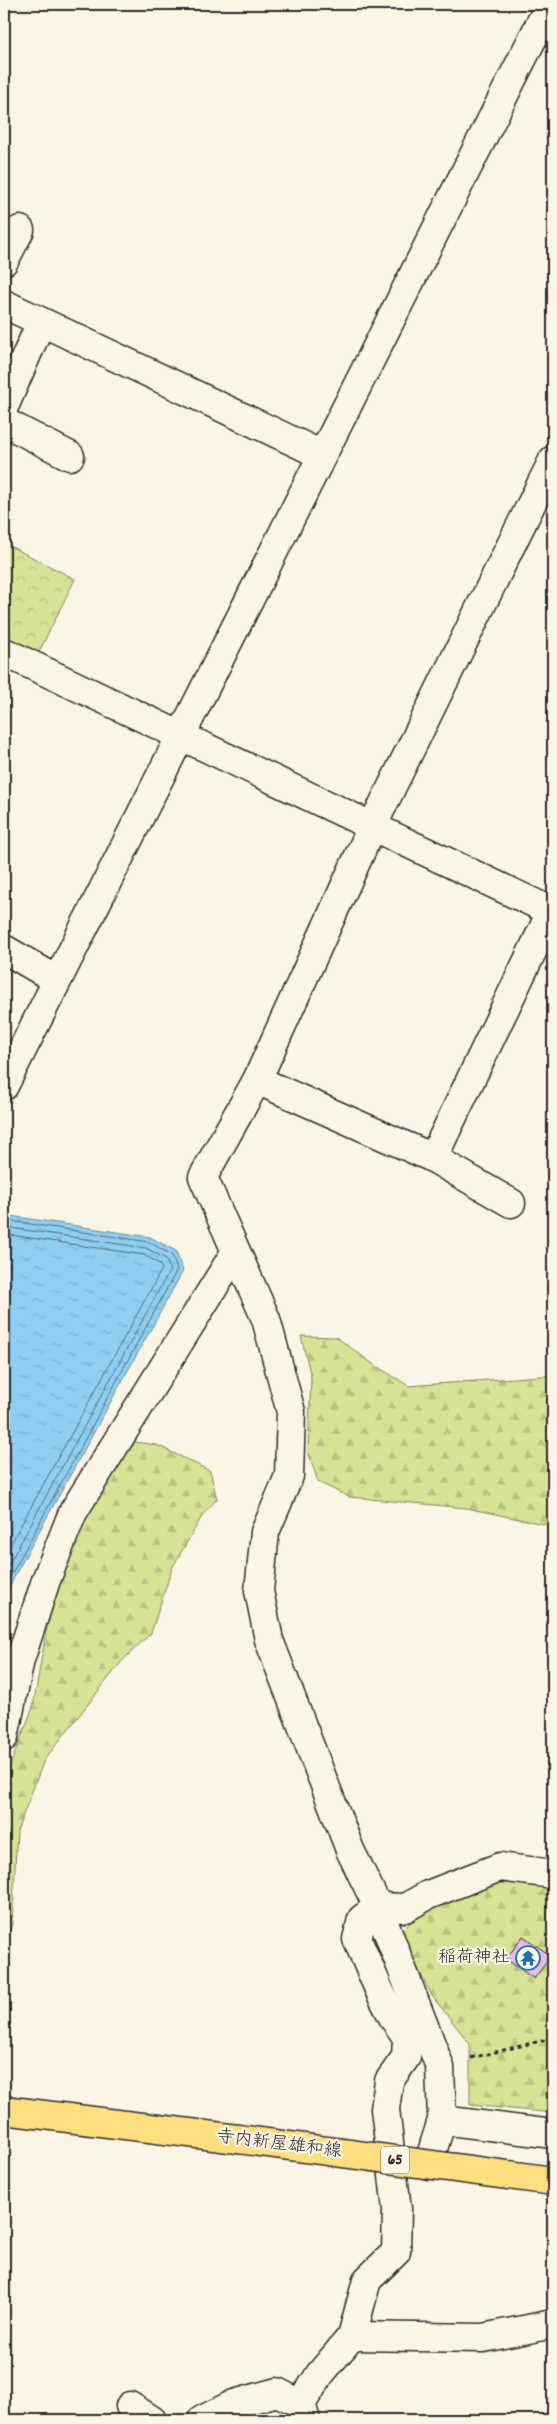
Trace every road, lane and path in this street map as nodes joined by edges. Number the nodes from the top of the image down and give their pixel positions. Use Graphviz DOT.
graph roads {
  1 [pos="546,8"];
  2 [pos="20,230"];
  3 [pos="4,261"];
  4 [pos="4,304"];
  5 [pos="41,322"];
  6 [pos="4,407"];
  7 [pos="4,422"];
  8 [pos="70,456"];
  9 [pos="322,456"];
  10 [pos="553,460"];
  11 [pos="4,652"];
  12 [pos="180,737"];
  13 [pos="372,827"];
  14 [pos="553,910"];
  15 [pos="4,949"];
  16 [pos="57,980"];
  17 [pos="256,1080"];
  18 [pos="4,1086"];
  19 [pos="433,1158"];
  20 [pos="512,1203"];
  21 [pos="235,1253"];
  22 [pos="4,1738"];
  23 [pos="553,1874"];
  24 [pos="378,1908"];
  25 [pos="549,1970"];
  26 [pos="553,1973"];
  27 [pos="553,2038"];
  28 [pos="468,2058"];
  29 [pos="4,2110"];
  30 [pos="442,2120"];
  31 [pos="553,2134"];
  32 [pos="428,2164"];
  33 [pos="553,2181"];
  34 [pos="553,2324"];
  35 [pos="352,2336"];
  36 [pos="303,2412"];
  37 [pos="202,2420"];
  1 -- 9 [label="street"];
  2 -- 3 [label="street"];
  4 -- 5 [label="street"];
  5 -- 6 [label="street"];
  5 -- 9 [label="street"];
  7 -- 8 [label="street"];
  9 -- 12 [label="street"];
  10 -- 13 [label="street"];
  11 -- 12 [label="street"];
  12 -- 13 [label="street"];
  12 -- 16 [label="street"];
  13 -- 14 [label="street"];
  13 -- 17 [label="street"];
  14 -- 19 [label="street"];
  15 -- 16 [label="street"];
  16 -- 18 [label="street"];
  17 -- 19 [label="street"];
  17 -- 21 [label="street"];
  19 -- 20 [label="street"];
  21 -- 22 [label="street"];
  21 -- 24 [label="street"];
  23 -- 24 [label="street"];
  24 -- 30 [label="street"];
  24 -- 35 [label="street"];
  25 -- 26 [label="path"];
  27 -- 28 [label="path"];
  29 -- 32 [label="main road, 寺内新屋雄和線 / 65, bridge"];
  30 -- 31 [label="street"];
  30 -- 32 [label="street"];
  32 -- 33 [label="main road, 寺内新屋雄和線 / 65, bridge"];
  34 -- 35 [label="street"];
  35 -- 36 [label="street"];
  36 -- 37 [label="street"];
}
